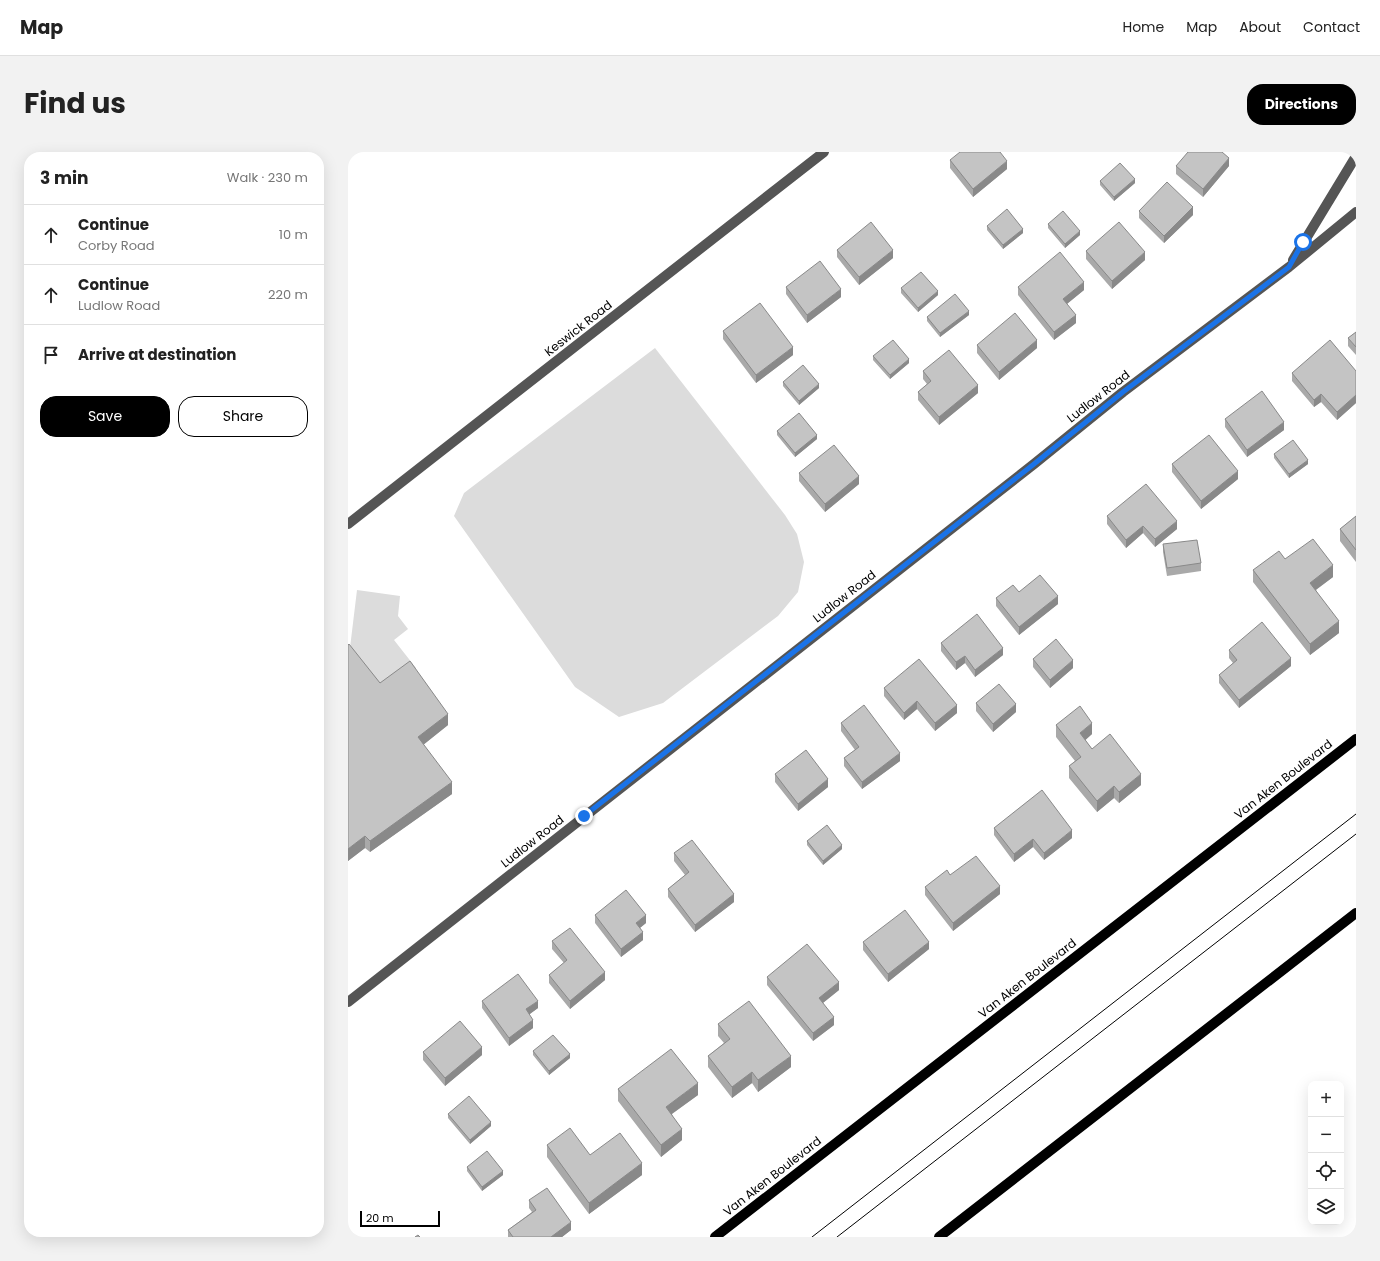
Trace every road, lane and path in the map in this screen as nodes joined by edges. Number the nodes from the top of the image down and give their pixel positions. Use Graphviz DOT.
graph roads {
  1 [pos="824,152"];
  2 [pos="1356,156"];
  3 [pos="1356,212"];
  4 [pos="1289,267"];
  5 [pos="348,524"];
  6 [pos="1356,739"];
  7 [pos="1356,913"];
  8 [pos="348,1002"];
  9 [pos="715,1237"];
  10 [pos="939,1237"];
  1 -- 5 [label="street, Keswick Road"];
  2 -- 4 [label="street"];
  3 -- 4 [label="street, Ludlow Road"];
  4 -- 8 [label="street, Ludlow Road"];
  6 -- 9 [label="main road, Van Aken Boulevard"];
  7 -- 10 [label="main road"];
}
